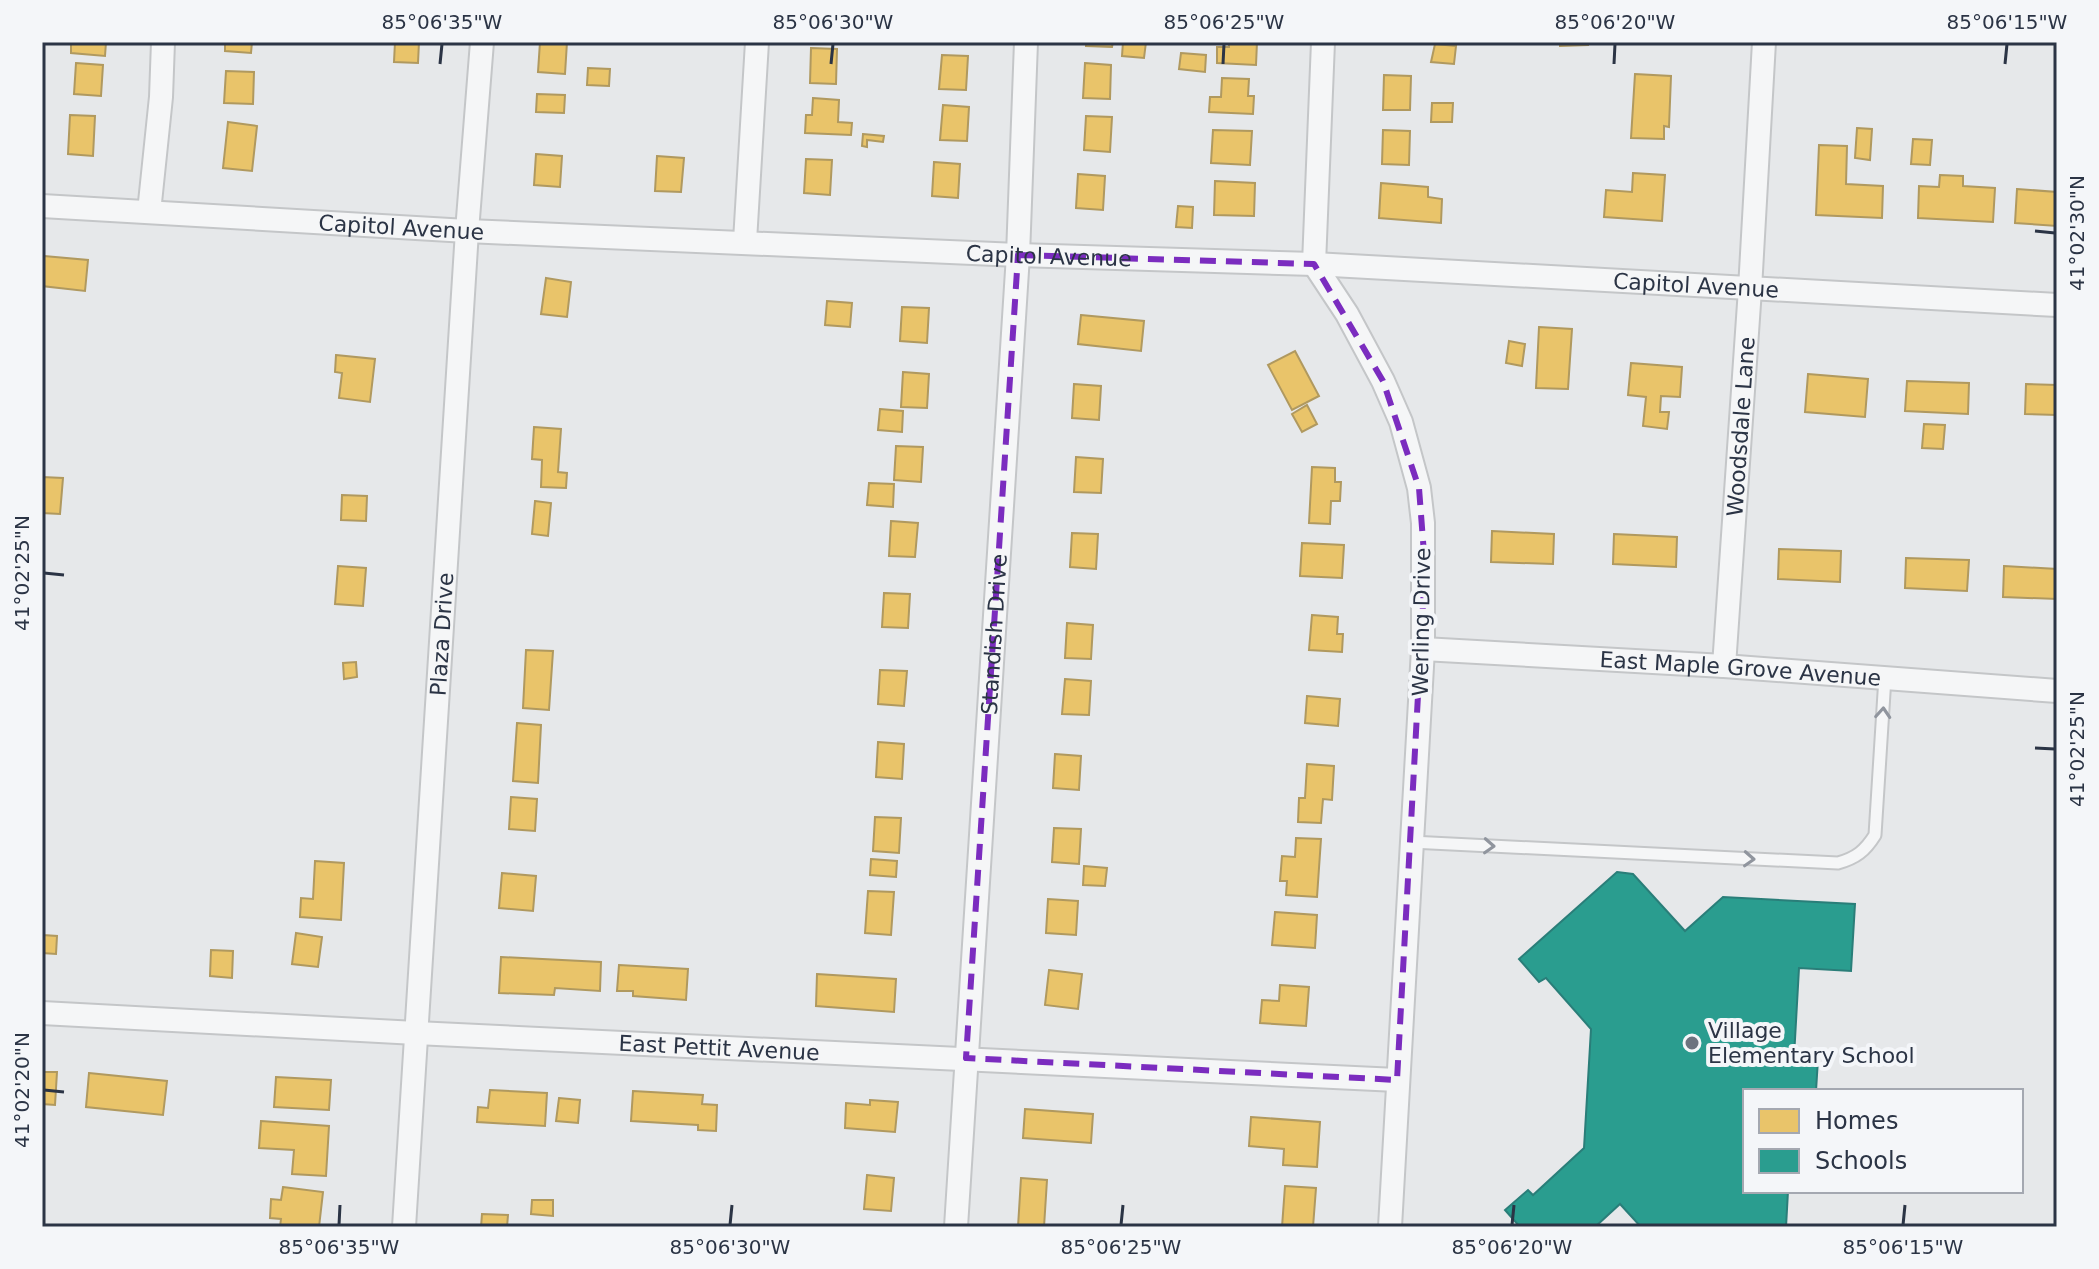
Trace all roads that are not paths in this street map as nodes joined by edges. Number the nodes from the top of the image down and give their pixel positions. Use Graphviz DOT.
graph roads {
  1 [pos="163,42"];
  2 [pos="482,42"];
  3 [pos="757,42"];
  4 [pos="1026,42"];
  5 [pos="1323,42"];
  6 [pos="1764,42"];
  7 [pos="42,206"];
  8 [pos="149,212"];
  9 [pos="467,231"];
  10 [pos="745,241"];
  11 [pos="1018,255"];
  12 [pos="1314,264"];
  13 [pos="1750,289"];
  14 [pos="2057,305"];
  15 [pos="1423,649"];
  16 [pos="1724,666"];
  17 [pos="1885,677"];
  18 [pos="2057,691"];
  19 [pos="1411,842"];
  20 [pos="42,1013"];
  21 [pos="416,1033"];
  22 [pos="966,1058"];
  23 [pos="1397,1080"];
  24 [pos="404,1227"];
  25 [pos="956,1227"];
  26 [pos="1390,1227"];
  1 -- 8 [label="street"];
  2 -- 9 [label="street, Plaza Drive"];
  3 -- 10 [label="street"];
  4 -- 11 [label="street, Standish Drive"];
  5 -- 12 [label="street"];
  6 -- 13 [label="street, Woodsdale Lane"];
  7 -- 8 [label="street, Capitol Avenue"];
  8 -- 9 [label="street, Capitol Avenue"];
  9 -- 10 [label="street, Capitol Avenue"];
  9 -- 21 [label="street, Plaza Drive"];
  10 -- 11 [label="street, Capitol Avenue"];
  11 -- 12 [label="street, Capitol Avenue"];
  11 -- 22 [label="street, Standish Drive"];
  12 -- 13 [label="street, Capitol Avenue"];
  12 -- 15 [label="street, Werling Drive"];
  13 -- 14 [label="street, Capitol Avenue"];
  13 -- 16 [label="street, Woodsdale Lane"];
  15 -- 16 [label="street, East Maple Grove Avenue"];
  15 -- 19 [label="street, Werling Drive"];
  16 -- 17 [label="street, East Maple Grove Avenue"];
  17 -- 18 [label="street, East Maple Grove Avenue"];
  19 -- 17 [label="lane, one-way"];
  19 -- 23 [label="street, Werling Drive"];
  20 -- 21 [label="street, East Pettit Avenue"];
  21 -- 22 [label="street, East Pettit Avenue"];
  21 -- 24 [label="street, Plaza Drive"];
  22 -- 23 [label="street, East Pettit Avenue"];
  22 -- 25 [label="street, Standish Drive"];
  23 -- 26 [label="street, Werling Drive"];
}
